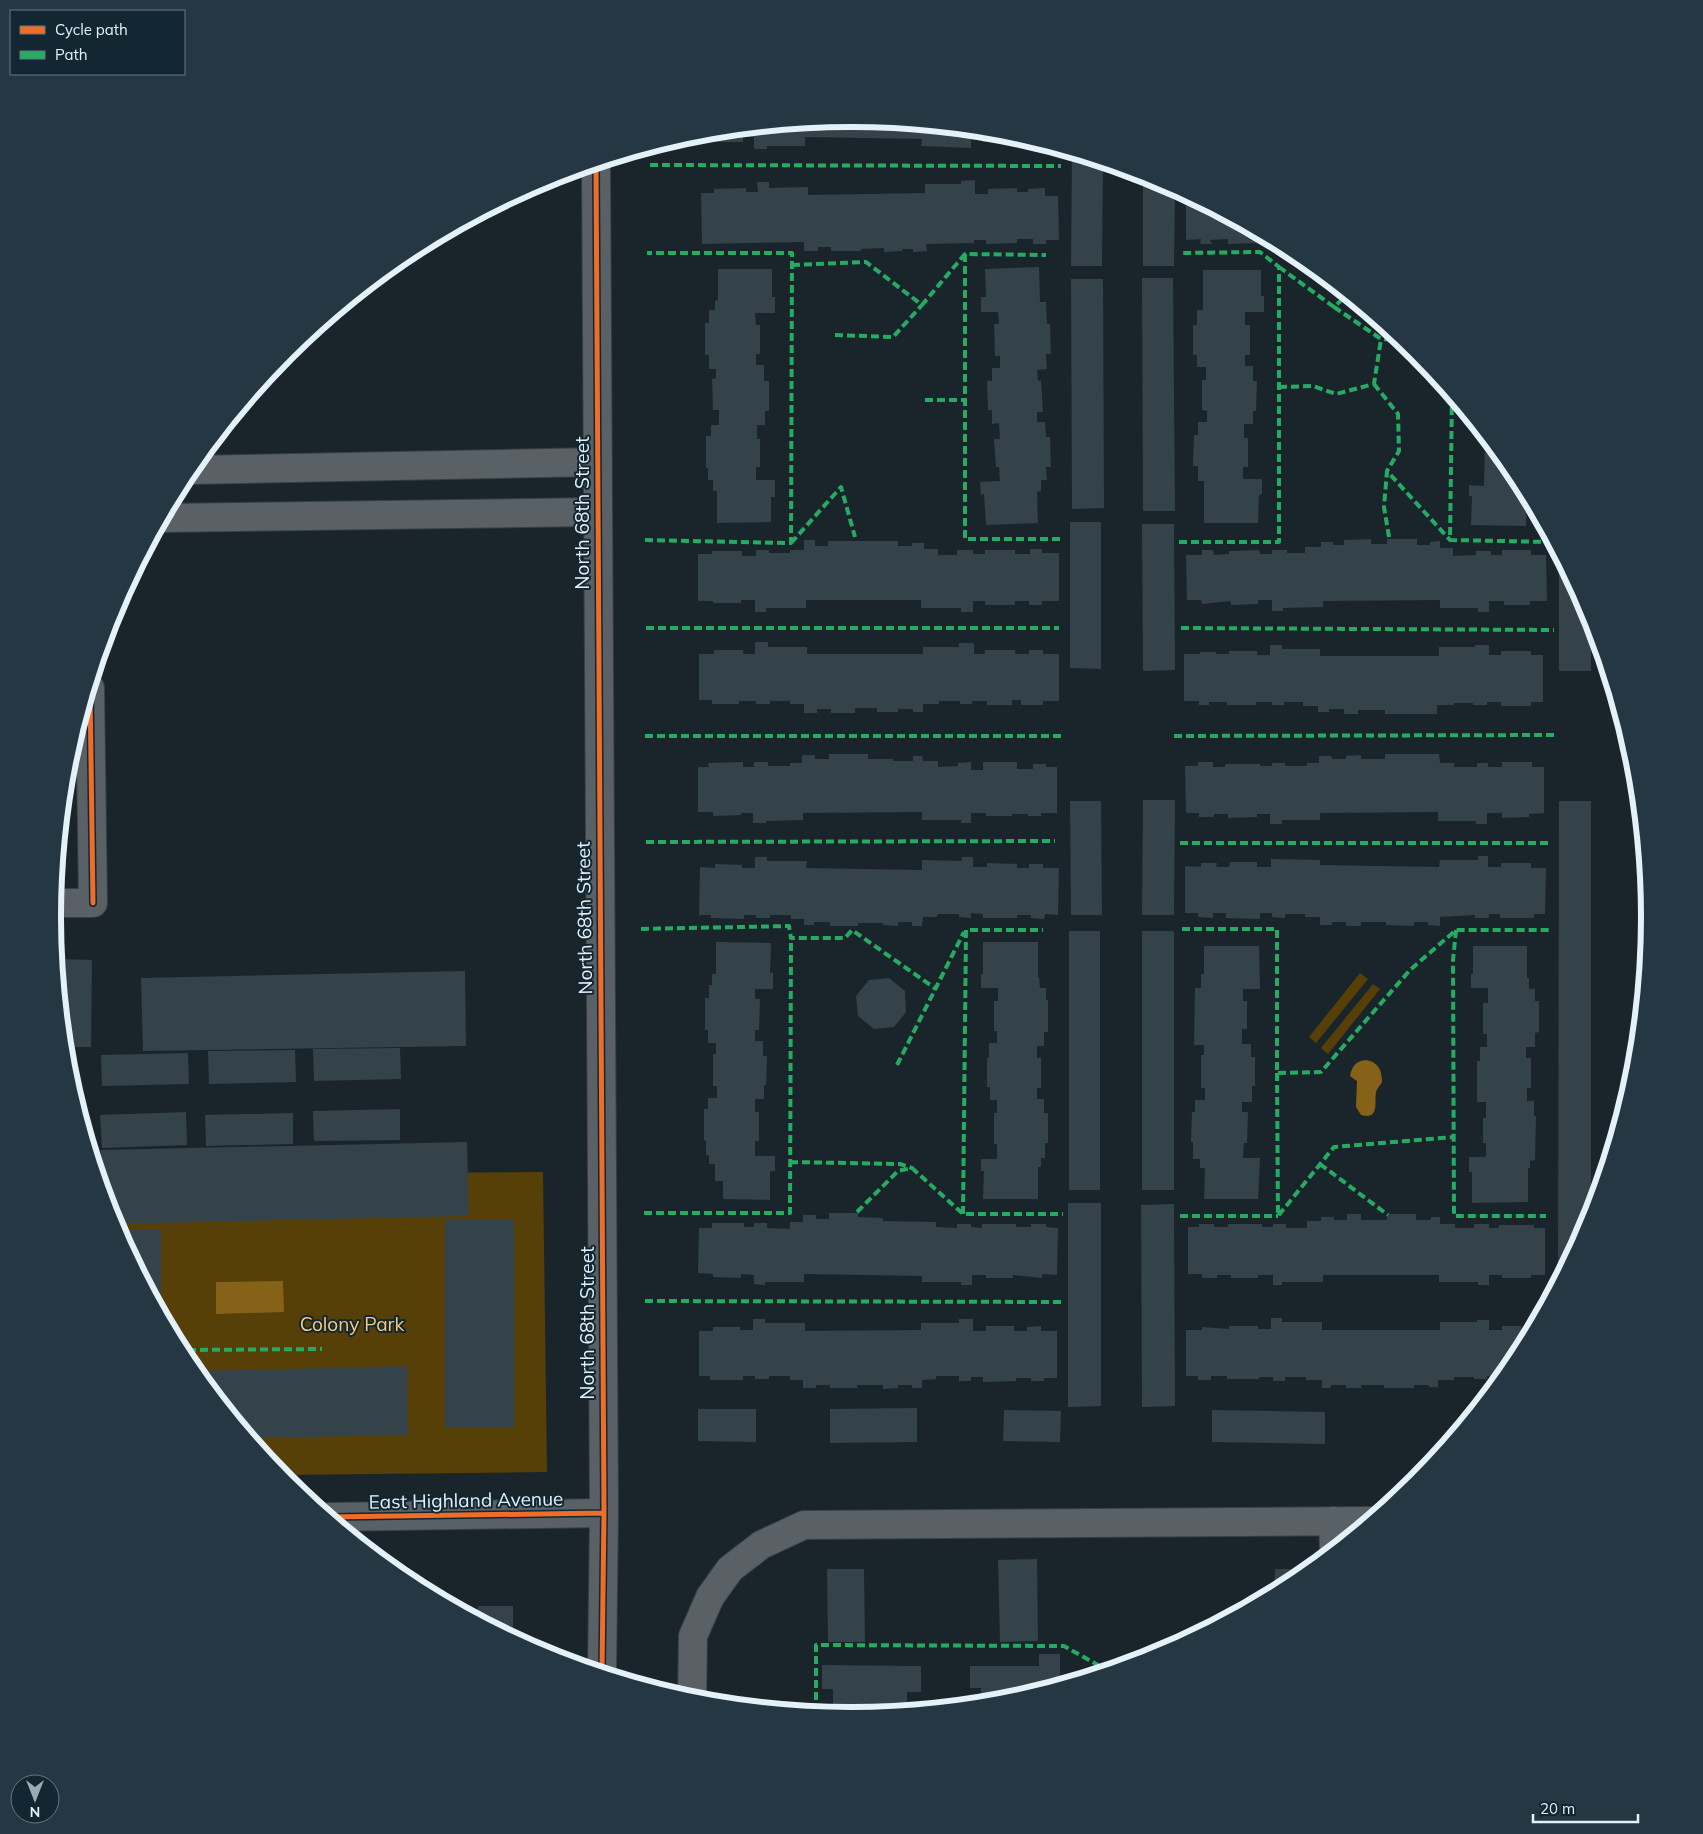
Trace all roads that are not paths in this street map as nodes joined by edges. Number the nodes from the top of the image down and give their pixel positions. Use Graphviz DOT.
graph roads {
  1 [pos="596,169"];
  2 [pos="597,462"];
  3 [pos="200,470"];
  4 [pos="597,512"];
  5 [pos="170,518"];
  6 [pos="90,705"];
  7 [pos="62,903"];
  8 [pos="604,1513"];
  9 [pos="337,1517"];
  10 [pos="1333,1521"];
  11 [pos="1361,1521"];
  12 [pos="1334,1543"];
  13 [pos="602,1667"];
  14 [pos="692,1691"];
  1 -- 2 [label="street, North 68th Street"];
  2 -- 3 [label="street"];
  2 -- 4 [label="street, North 68th Street"];
  4 -- 5 [label="street"];
  4 -- 8 [label="street, North 68th Street"];
  6 -- 7 [label="street"];
  8 -- 9 [label="street, East Highland Avenue"];
  8 -- 13 [label="street, North 68th Street"];
  10 -- 11 [label="street"];
  10 -- 12 [label="street"];
  10 -- 14 [label="street"];
}
